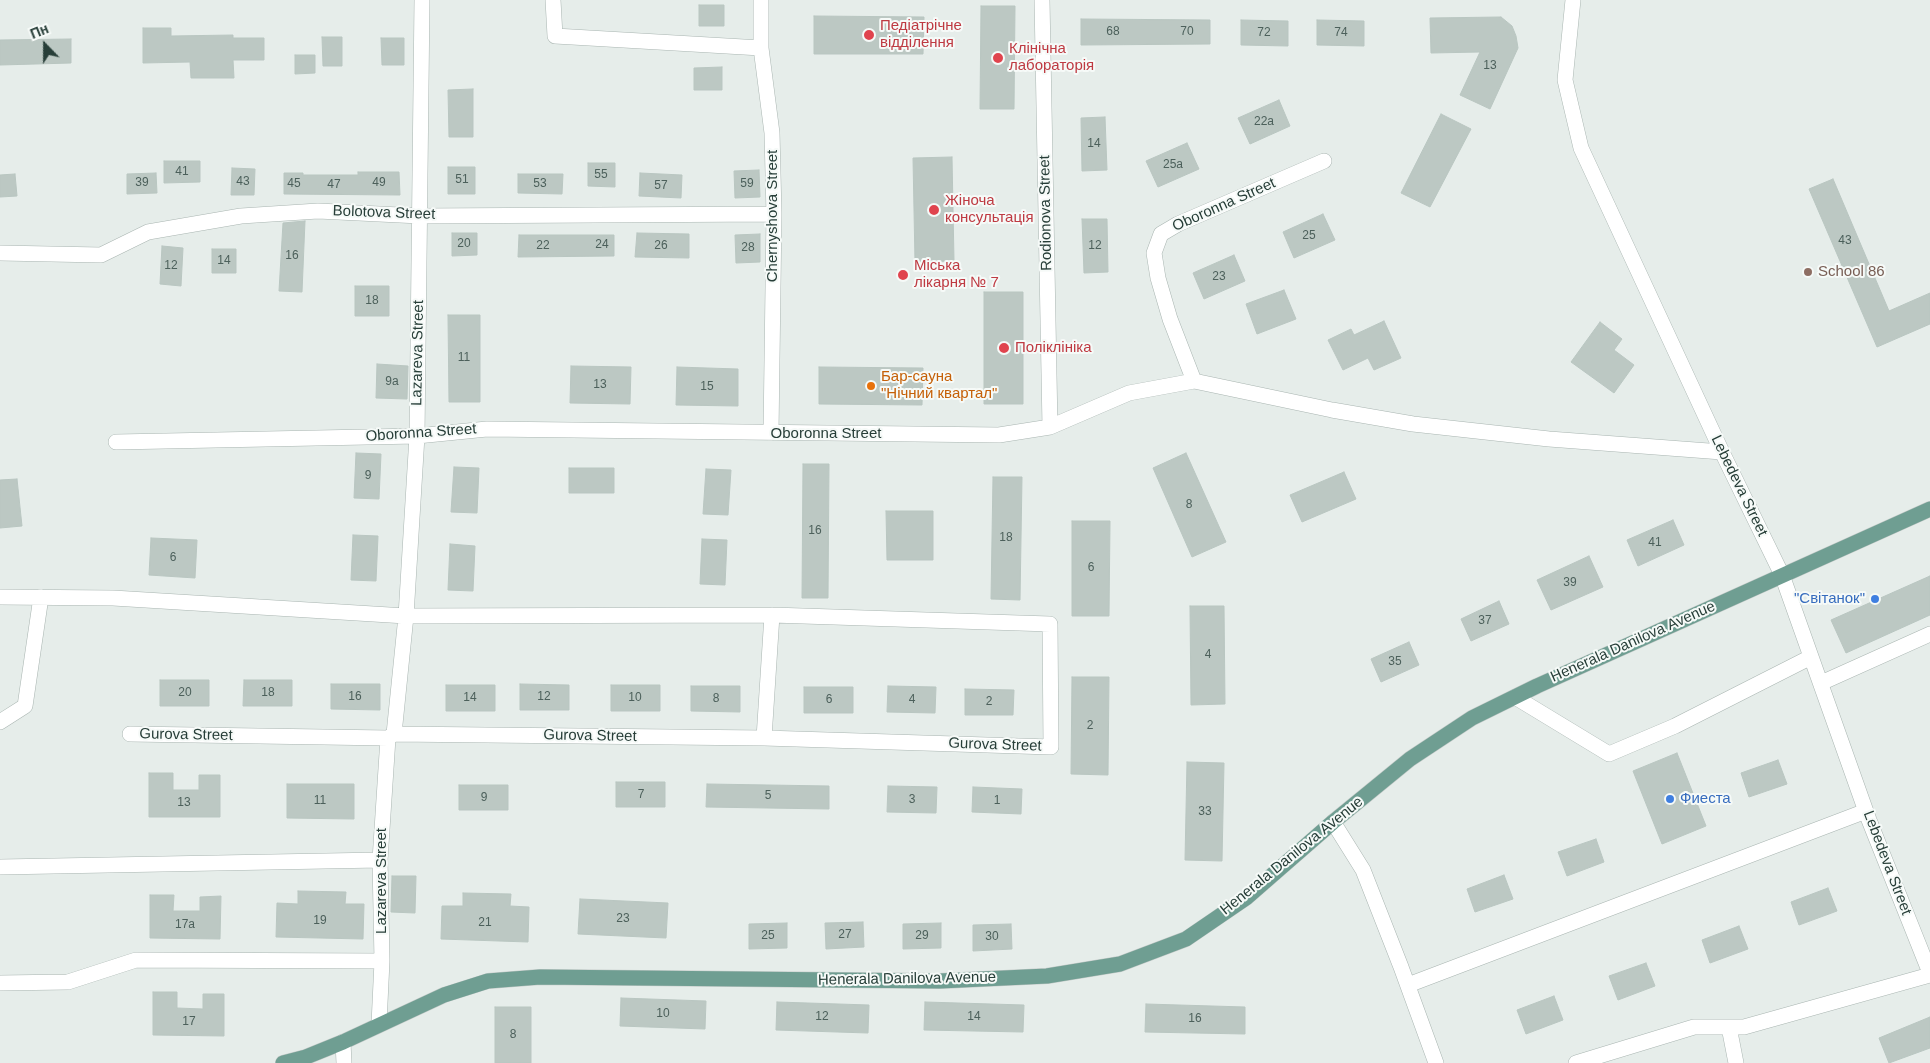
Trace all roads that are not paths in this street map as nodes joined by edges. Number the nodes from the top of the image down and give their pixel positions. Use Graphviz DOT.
graph roads {
  1 [pos="422,0"];
  2 [pos="553,0"];
  3 [pos="761,0"];
  4 [pos="1042,0"];
  5 [pos="1573,0"];
  6 [pos="761,48"];
  7 [pos="1324,161"];
  8 [pos="774,214"];
  9 [pos="420,216"];
  10 [pos="0,253"];
  11 [pos="1194,381"];
  12 [pos="1050,427"];
  13 [pos="771,433"];
  14 [pos="417,436"];
  15 [pos="116,442"];
  16 [pos="1722,452"];
  17 [pos="1930,509"];
  18 [pos="1782,575"];
  19 [pos="0,597"];
  20 [pos="42,597"];
  21 [pos="772,615"];
  22 [pos="406,616"];
  23 [pos="1930,634"];
  24 [pos="1811,657"];
  25 [pos="1820,683"];
  26 [pos="1515,697"];
  27 [pos="0,722"];
  28 [pos="130,734"];
  29 [pos="391,736"];
  30 [pos="764,738"];
  31 [pos="1866,811"];
  32 [pos="1333,822"];
  33 [pos="380,860"];
  34 [pos="0,867"];
  35 [pos="382,961"];
  36 [pos="1930,974"];
  37 [pos="0,983"];
  38 [pos="1408,985"];
  39 [pos="379,1024"];
  40 [pos="1729,1027"];
  41 [pos="343,1042"];
  42 [pos="283,1063"];
  43 [pos="344,1063"];
  44 [pos="1436,1063"];
  45 [pos="1576,1063"];
  46 [pos="1736,1063"];
  1 -- 9 [label="street, Lazareva Street"];
  2 -- 6 [label="street"];
  3 -- 6 [label="street, Chernyshova Street"];
  4 -- 12 [label="street, Rodionova Street"];
  5 -- 16 [label="street, Lebedeva Street"];
  6 -- 8 [label="street, Chernyshova Street"];
  7 -- 11 [label="street, Oboronna Street"];
  8 -- 9 [label="street, Bolotova Street"];
  8 -- 13 [label="street, Chernyshova Street"];
  9 -- 10 [label="street, Bolotova Street"];
  9 -- 14 [label="street, Lazareva Street"];
  11 -- 12 [label="street, Oboronna Street"];
  11 -- 16 [label="street"];
  12 -- 13 [label="street, Oboronna Street"];
  13 -- 14 [label="street, Oboronna Street"];
  14 -- 15 [label="street, Oboronna Street"];
  14 -- 22 [label="street, Lazareva Street"];
  16 -- 18 [label="street, Lebedeva Street"];
  17 -- 18 [label="main road, Henerala Danilova Avenue"];
  18 -- 24 [label="street, Lebedeva Street"];
  18 -- 26 [label="main road, Henerala Danilova Avenue"];
  19 -- 20 [label="street"];
  20 -- 22 [label="street"];
  20 -- 27 [label="street"];
  21 -- 22 [label="street"];
  21 -- 30 [label="street"];
  21 -- 30 [label="street, Gurova Street"];
  22 -- 29 [label="street, Lazareva Street"];
  23 -- 25 [label="street"];
  24 -- 25 [label="street, Lebedeva Street"];
  24 -- 26 [label="street"];
  25 -- 31 [label="street, Lebedeva Street"];
  26 -- 32 [label="main road, Henerala Danilova Avenue"];
  28 -- 29 [label="street, Gurova Street"];
  29 -- 30 [label="street, Gurova Street"];
  29 -- 33 [label="street, Lazareva Street"];
  31 -- 36 [label="street, Lebedeva Street"];
  31 -- 38 [label="street"];
  32 -- 38 [label="street"];
  32 -- 39 [label="main road, Henerala Danilova Avenue"];
  33 -- 34 [label="street"];
  33 -- 35 [label="street, Lazareva Street"];
  35 -- 37 [label="street"];
  35 -- 39 [label="street, Lazareva Street"];
  36 -- 40 [label="street"];
  38 -- 44 [label="street"];
  39 -- 41 [label="main road, Henerala Danilova Avenue"];
  40 -- 45 [label="street"];
  40 -- 46 [label="street"];
  41 -- 42 [label="main road, Henerala Danilova Avenue"];
  41 -- 43 [label="street"];
}
